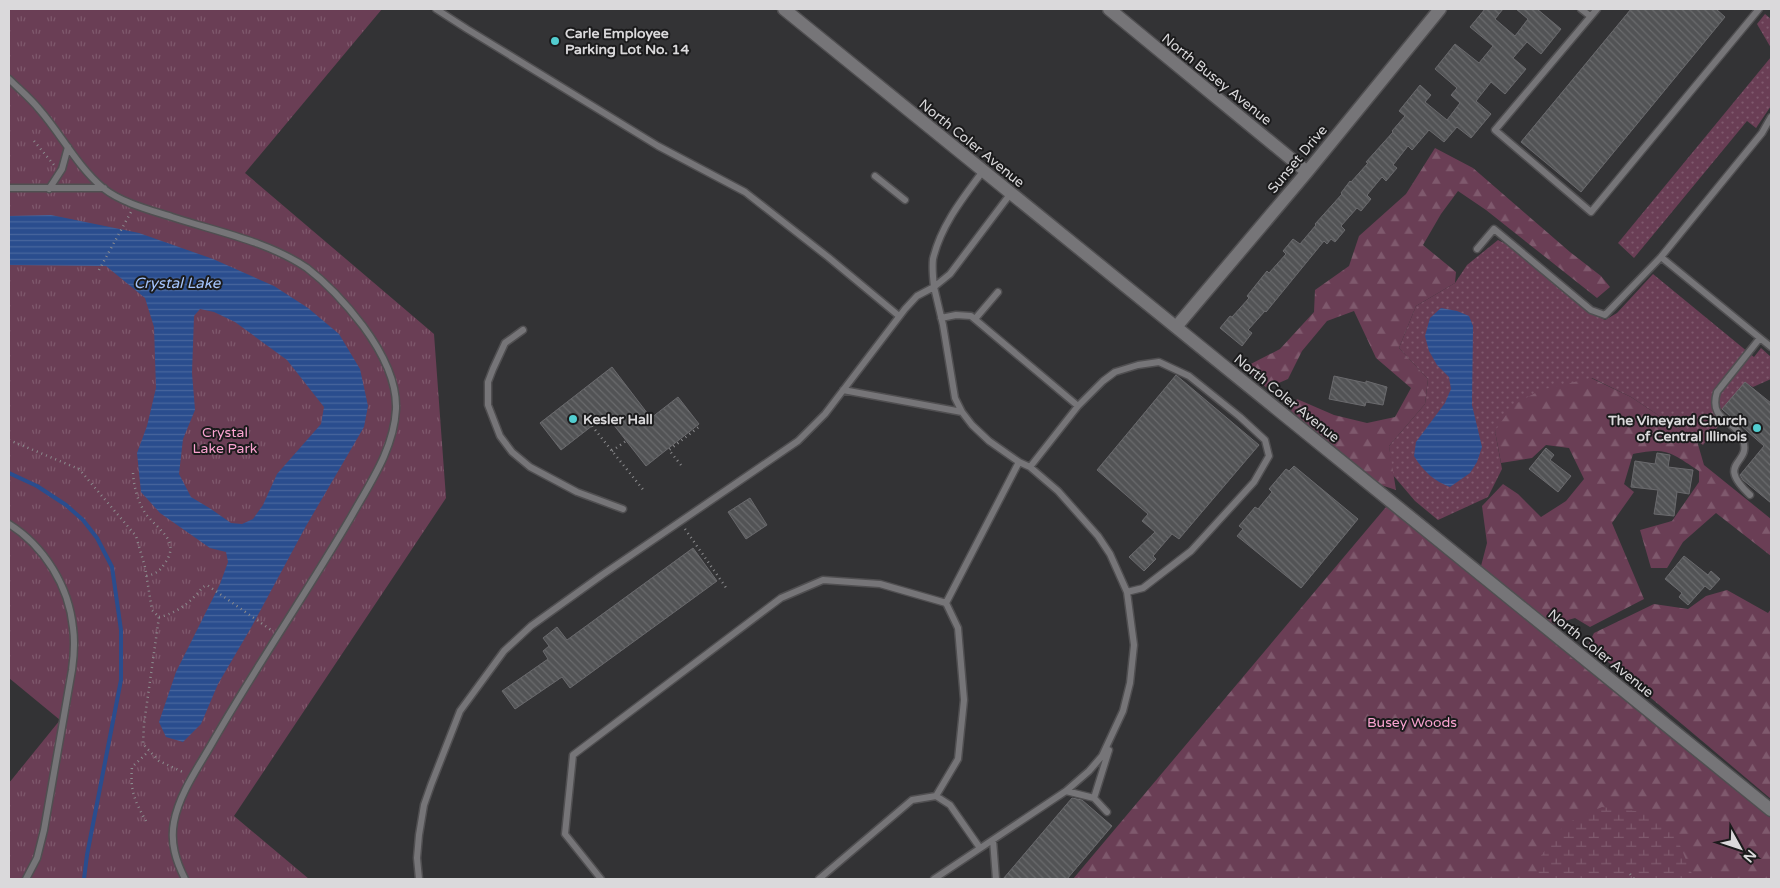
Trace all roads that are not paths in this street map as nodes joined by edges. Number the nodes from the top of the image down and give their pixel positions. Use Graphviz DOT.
graph roads {
  1 [pos="436,9"];
  2 [pos="784,9"];
  3 [pos="1109,9"];
  4 [pos="1581,9"];
  5 [pos="1596,9"];
  6 [pos="1759,9"];
  7 [pos="1435,10"];
  8 [pos="1590,16"];
  9 [pos="9,79"];
  10 [pos="1771,118"];
  11 [pos="68,147"];
  12 [pos="983,171"];
  13 [pos="1307,172"];
  14 [pos="875,176"];
  15 [pos="9,188"];
  16 [pos="104,188"];
  17 [pos="49,189"];
  18 [pos="1010,193"];
  19 [pos="905,200"];
  20 [pos="1477,248"];
  21 [pos="1661,257"];
  22 [pos="934,287"];
  23 [pos="998,292"];
  24 [pos="899,316"];
  25 [pos="942,318"];
  26 [pos="975,319"];
  27 [pos="1176,327"];
  28 [pos="523,330"];
  29 [pos="1760,338"];
  30 [pos="1771,347"];
  31 [pos="843,390"];
  32 [pos="1078,406"];
  33 [pos="962,412"];
  34 [pos="1019,462"];
  35 [pos="1030,467"];
  36 [pos="1750,495"];
  37 [pos="623,509"];
  38 [pos="9,524"];
  39 [pos="1127,592"];
  40 [pos="946,603"];
  41 [pos="1113,734"];
  42 [pos="1066,791"];
  43 [pos="936,796"];
  44 [pos="1094,798"];
  45 [pos="1771,810"];
  46 [pos="1107,812"];
  47 [pos="993,840"];
  48 [pos="980,848"];
  49 [pos="26,879"];
  50 [pos="185,879"];
  51 [pos="418,879"];
  52 [pos="601,879"];
  53 [pos="819,879"];
  54 [pos="934,879"];
  55 [pos="996,879"];
  1 -- 24 [label="lane"];
  2 -- 12 [label="street, North Coler Avenue"];
  3 -- 13 [label="street, North Busey Avenue"];
  4 -- 8 [label="lane"];
  5 -- 8 [label="lane"];
  6 -- 8 [label="lane"];
  7 -- 13 [label="street, Sunset Drive"];
  9 -- 11 [label="lane"];
  10 -- 21 [label="lane"];
  11 -- 16 [label="lane"];
  11 -- 17 [label="lane"];
  12 -- 18 [label="street, North Coler Avenue"];
  12 -- 22 [label="lane"];
  13 -- 27 [label="street, Sunset Drive"];
  14 -- 19 [label="lane"];
  15 -- 17 [label="lane"];
  16 -- 17 [label="lane"];
  16 -- 50 [label="lane"];
  18 -- 22 [label="lane"];
  18 -- 27 [label="street, North Coler Avenue"];
  20 -- 21 [label="lane"];
  21 -- 29 [label="lane"];
  22 -- 24 [label="lane"];
  22 -- 25 [label="lane"];
  23 -- 26 [label="lane"];
  24 -- 31 [label="lane"];
  25 -- 26 [label="lane"];
  25 -- 33 [label="lane"];
  26 -- 32 [label="lane"];
  27 -- 45 [label="street, North Coler Avenue"];
  28 -- 37 [label="lane"];
  29 -- 30 [label="lane"];
  29 -- 36 [label="lane"];
  31 -- 33 [label="lane"];
  31 -- 51 [label="lane"];
  32 -- 35 [label="lane"];
  32 -- 39 [label="lane"];
  33 -- 34 [label="lane"];
  34 -- 35 [label="lane"];
  34 -- 40 [label="lane"];
  35 -- 39 [label="lane"];
  38 -- 49 [label="lane"];
  39 -- 41 [label="lane"];
  40 -- 43 [label="lane"];
  40 -- 52 [label="lane"];
  41 -- 42 [label="lane"];
  41 -- 44 [label="lane"];
  42 -- 44 [label="lane"];
  42 -- 47 [label="lane"];
  43 -- 48 [label="lane"];
  43 -- 53 [label="lane"];
  44 -- 46 [label="lane"];
  47 -- 48 [label="lane"];
  47 -- 55 [label="lane"];
  48 -- 54 [label="lane"];
}
